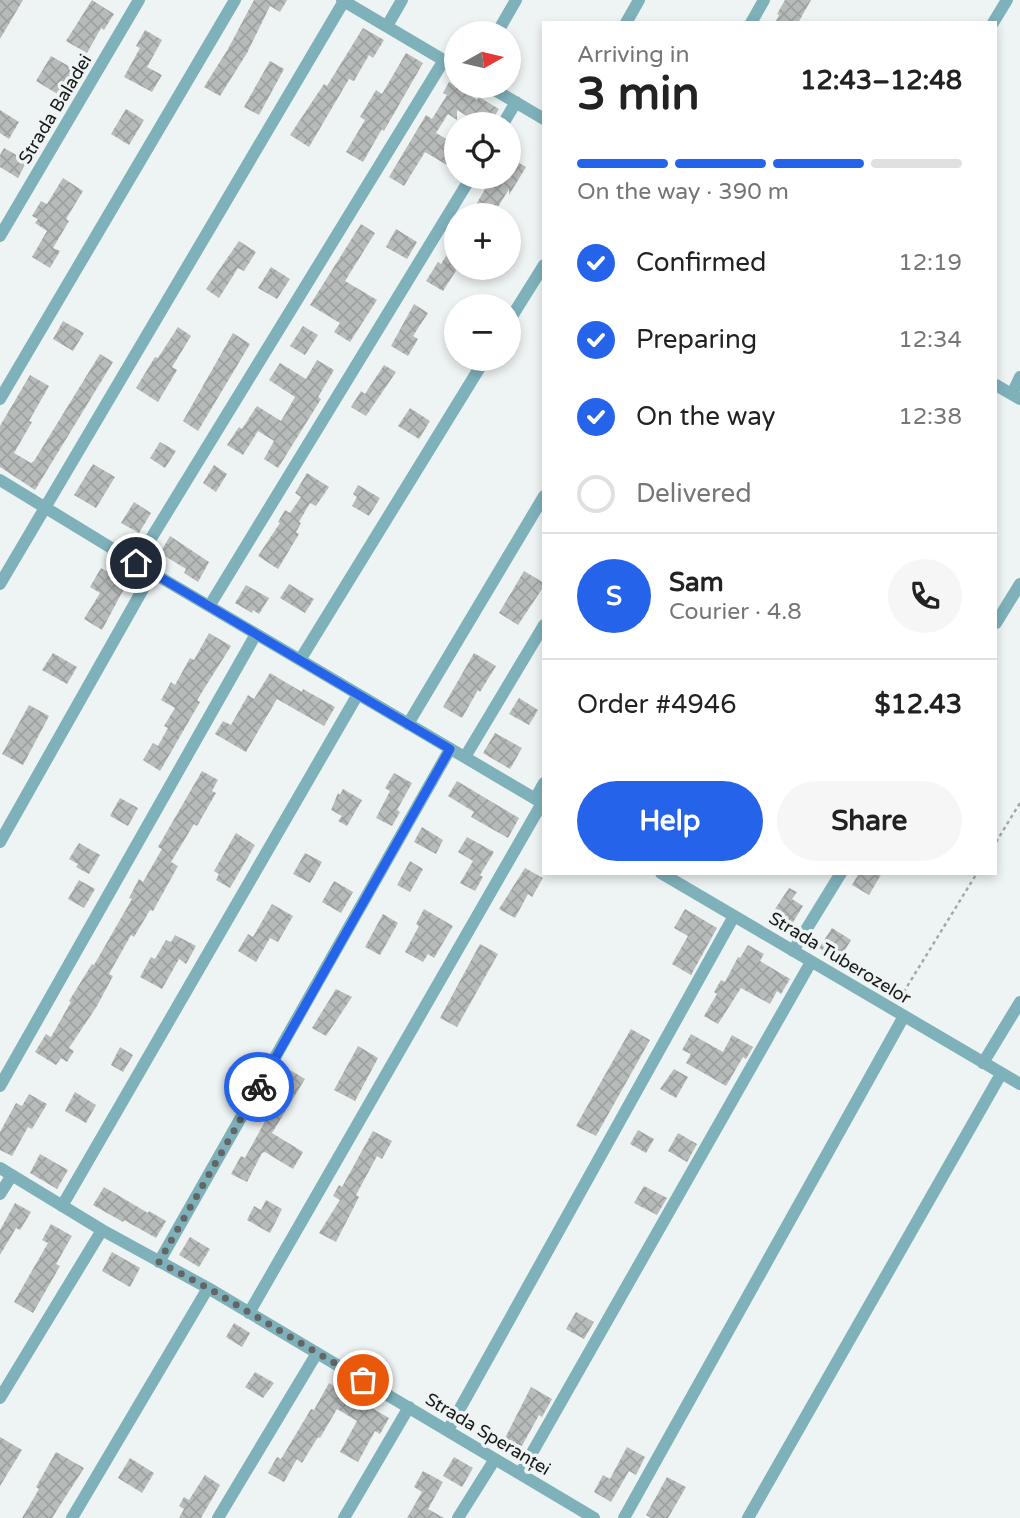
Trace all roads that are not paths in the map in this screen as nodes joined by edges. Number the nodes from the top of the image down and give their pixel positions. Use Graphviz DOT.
graph roads {
  1 [pos="139,0"];
  2 [pos="235,0"];
  3 [pos="402,0"];
  4 [pos="516,0"];
  5 [pos="639,0"];
  6 [pos="764,0"];
  7 [pos="1007,0"];
  8 [pos="343,1"];
  9 [pos="504,21"];
  10 [pos="627,21"];
  11 [pos="752,21"];
  12 [pos="994,21"];
  13 [pos="387,26"];
  14 [pos="444,60"];
  15 [pos="508,98"];
  16 [pos="516,103"];
  17 [pos="510,112"];
  18 [pos="542,118"];
  19 [pos="464,189"];
  20 [pos="0,236"];
  21 [pos="542,268"];
  22 [pos="521,302"];
  23 [pos="478,371"];
  24 [pos="1020,377"];
  25 [pos="997,386"];
  26 [pos="1016,397"];
  27 [pos="0,399"];
  28 [pos="0,480"];
  29 [pos="542,499"];
  30 [pos="45,507"];
  31 [pos="136,563"];
  32 [pos="152,573"];
  33 [pos="0,584"];
  34 [pos="1020,584"];
  35 [pos="210,605"];
  36 [pos="997,621"];
  37 [pos="542,628"];
  38 [pos="256,634"];
  39 [pos="300,660"];
  40 [pos="358,694"];
  41 [pos="408,724"];
  42 [pos="450,749"];
  43 [pos="465,757"];
  44 [pos="540,802"];
  45 [pos="0,842"];
  46 [pos="664,875"];
  47 [pos="840,875"];
  48 [pos="734,916"];
  49 [pos="793,951"];
  50 [pos="811,962"];
  51 [pos="1020,1002"];
  52 [pos="898,1013"];
  53 [pos="983,1063"];
  54 [pos="1001,1074"];
  55 [pos="1020,1084"];
  56 [pos="0,1086"];
  57 [pos="6,1172"];
  58 [pos="0,1194"];
  59 [pos="62,1206"];
  60 [pos="102,1230"];
  61 [pos="159,1262"];
  62 [pos="208,1288"];
  63 [pos="249,1313"];
  64 [pos="317,1353"];
  65 [pos="0,1398"];
  66 [pos="410,1408"];
  67 [pos="448,1430"];
  68 [pos="495,1459"];
  69 [pos="520,1474"];
  70 [pos="72,1518"];
  71 [pos="218,1518"];
  72 [pos="344,1518"];
  73 [pos="458,1518"];
  74 [pos="594,1518"];
  75 [pos="624,1518"];
  76 [pos="748,1518"];
  1 -- 20 [label="street, Strada Baladei"];
  2 -- 27 [label="street"];
  3 -- 13 [label="street"];
  4 -- 9 [label="street"];
  5 -- 10 [label="street"];
  6 -- 11 [label="street"];
  7 -- 12 [label="street"];
  8 -- 13 [label="street"];
  8 -- 30 [label="street"];
  13 -- 14 [label="street"];
  14 -- 31 [label="street"];
  15 -- 16 [label="street"];
  16 -- 17 [label="street"];
  16 -- 18 [label="street"];
  19 -- 35 [label="street"];
  21 -- 22 [label="street"];
  23 -- 39 [label="street"];
  24 -- 26 [label="street"];
  25 -- 26 [label="street"];
  28 -- 30 [label="street"];
  29 -- 41 [label="street"];
  30 -- 31 [label="street"];
  30 -- 33 [label="street"];
  31 -- 32 [label="street"];
  32 -- 35 [label="street"];
  32 -- 45 [label="street"];
  34 -- 36 [label="street"];
  35 -- 38 [label="street"];
  37 -- 43 [label="street"];
  38 -- 39 [label="street"];
  38 -- 56 [label="street"];
  39 -- 40 [label="street"];
  40 -- 41 [label="street"];
  40 -- 59 [label="street"];
  41 -- 42 [label="street"];
  42 -- 43 [label="street"];
  42 -- 61 [label="street"];
  43 -- 44 [label="street"];
  44 -- 63 [label="street"];
  46 -- 48 [label="street, Strada Tuberozelor"];
  47 -- 49 [label="street"];
  48 -- 49 [label="street, Strada Tuberozelor"];
  48 -- 67 [label="street"];
  49 -- 50 [label="street, Strada Tuberozelor"];
  50 -- 52 [label="street, Strada Tuberozelor"];
  50 -- 69 [label="street"];
  51 -- 53 [label="street"];
  52 -- 53 [label="street, Strada Tuberozelor"];
  52 -- 75 [label="street"];
  53 -- 54 [label="street, Strada Tuberozelor"];
  54 -- 55 [label="street, Strada Tuberozelor"];
  54 -- 76 [label="street"];
  57 -- 58 [label="street"];
  57 -- 59 [label="street, Strada Speranței"];
  59 -- 60 [label="street, Strada Speranței"];
  60 -- 61 [label="street, Strada Speranței"];
  60 -- 65 [label="street"];
  61 -- 62 [label="street, Strada Speranței"];
  62 -- 63 [label="street, Strada Speranței"];
  62 -- 70 [label="street"];
  63 -- 64 [label="street, Strada Speranței"];
  64 -- 66 [label="street, Strada Speranței"];
  64 -- 71 [label="street"];
  66 -- 67 [label="street, Strada Speranței"];
  66 -- 72 [label="street"];
  67 -- 68 [label="street, Strada Speranței"];
  68 -- 69 [label="street, Strada Speranței"];
  68 -- 73 [label="street"];
  69 -- 74 [label="street, Strada Speranței"];
}
